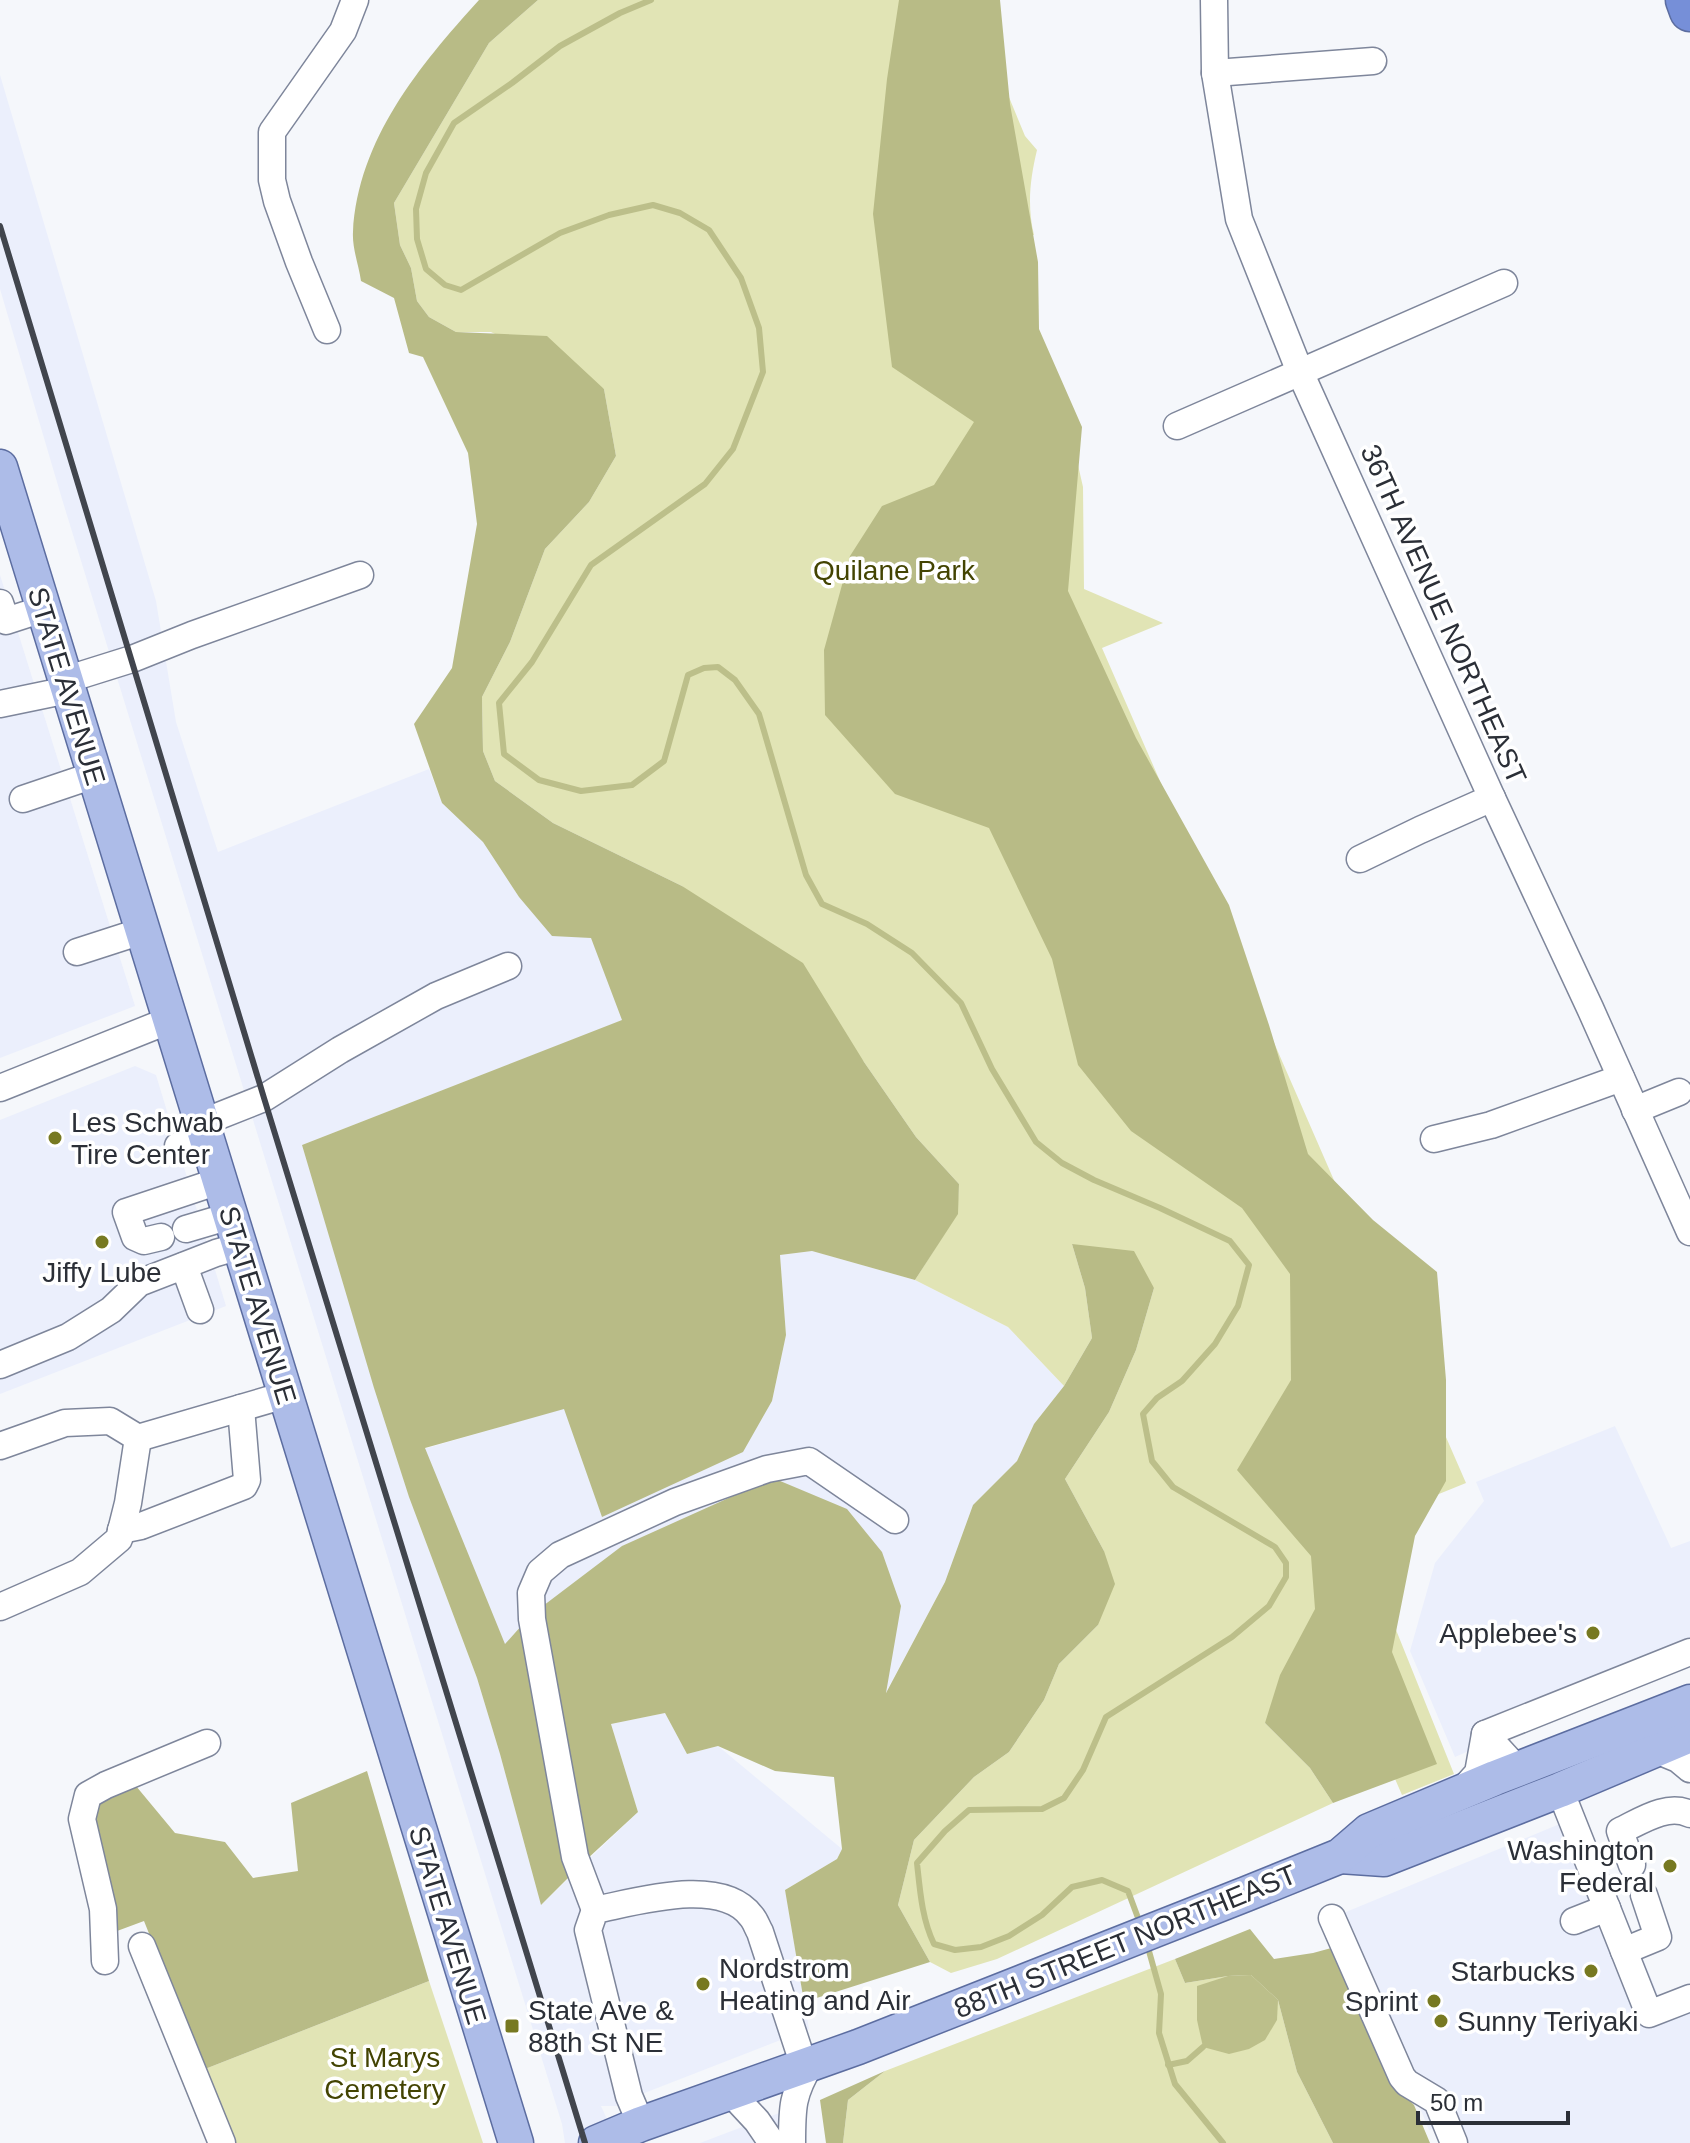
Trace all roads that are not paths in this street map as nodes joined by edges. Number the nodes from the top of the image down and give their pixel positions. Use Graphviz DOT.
graph roads {
  1 [pos="355,0"];
  2 [pos="1214,0"];
  3 [pos="1686,0"];
  4 [pos="1690,11"];
  5 [pos="1373,61"];
  6 [pos="1215,73"];
  7 [pos="1504,283"];
  8 [pos="327,330"];
  9 [pos="1300,372"];
  10 [pos="1177,426"];
  11 [pos="2,481"];
  12 [pos="8,525"];
  13 [pos="360,575"];
  14 [pos="43,609"];
  15 [pos="2,620"];
  16 [pos="67,685"];
  17 [pos="0,704"];
  18 [pos="94,775"];
  19 [pos="1492,798"];
  20 [pos="23,799"];
  21 [pos="1360,859"];
  22 [pos="142,931"];
  23 [pos="77,952"];
  24 [pos="508,966"];
  25 [pos="170,1020"];
  26 [pos="1621,1078"];
  27 [pos="0,1088"];
  28 [pos="1679,1092"];
  29 [pos="1635,1110"];
  30 [pos="195,1135"];
  31 [pos="1434,1139"];
  32 [pos="219,1181"];
  33 [pos="235,1231"];
  34 [pos="1690,1232"];
  35 [pos="164,1235"];
  36 [pos="184,1266"];
  37 [pos="157,1276"];
  38 [pos="200,1310"];
  39 [pos="0,1365"];
  40 [pos="285,1395"];
  41 [pos="241,1408"];
  42 [pos="138,1438"];
  43 [pos="0,1446"];
  44 [pos="895,1520"];
  45 [pos="121,1530"];
  46 [pos="0,1607"];
  47 [pos="1690,1652"];
  48 [pos="1690,1702"];
  49 [pos="1655,1733"];
  50 [pos="1485,1734"];
  51 [pos="1690,1735"];
  52 [pos="207,1743"];
  53 [pos="1517,1769"];
  54 [pos="1690,1769"];
  55 [pos="1560,1790"];
  56 [pos="1459,1794"];
  57 [pos="1690,1814"];
  58 [pos="1444,1836"];
  59 [pos="1340,1856"];
  60 [pos="1632,1865"];
  61 [pos="1644,1895"];
  62 [pos="1607,1908"];
  63 [pos="595,1910"];
  64 [pos="1332,1918"];
  65 [pos="1574,1921"];
  66 [pos="142,1946"];
  67 [pos="1624,1951"];
  68 [pos="105,1961"];
  69 [pos="1690,1998"];
  70 [pos="807,2065"];
  71 [pos="730,2092"];
  72 [pos="641,2124"];
  73 [pos="222,2143"];
  74 [pos="516,2143"];
  75 [pos="596,2143"];
  76 [pos="772,2143"];
  77 [pos="792,2143"];
  78 [pos="1454,2143"];
  1 -- 8 [label="street"];
  2 -- 6 [label="street, 36TH AVENUE NORTHEAST"];
  3 -- 4 [label="highway"];
  5 -- 6 [label="street"];
  6 -- 9 [label="street, 36TH AVENUE NORTHEAST"];
  7 -- 9 [label="street"];
  9 -- 10 [label="street"];
  9 -- 19 [label="street, 36TH AVENUE NORTHEAST"];
  11 -- 12 [label="main road, STATE AVENUE"];
  12 -- 14 [label="main road, STATE AVENUE"];
  13 -- 16 [label="street"];
  14 -- 15 [label="street"];
  14 -- 16 [label="main road, STATE AVENUE"];
  16 -- 17 [label="street"];
  16 -- 18 [label="main road, STATE AVENUE"];
  18 -- 20 [label="street"];
  18 -- 22 [label="main road, STATE AVENUE"];
  19 -- 21 [label="street"];
  19 -- 26 [label="street, 36TH AVENUE NORTHEAST"];
  22 -- 23 [label="street"];
  22 -- 25 [label="main road, STATE AVENUE"];
  24 -- 30 [label="street"];
  25 -- 27 [label="street"];
  25 -- 30 [label="main road, STATE AVENUE"];
  26 -- 29 [label="street, 36TH AVENUE NORTHEAST"];
  26 -- 31 [label="street"];
  28 -- 29 [label="street"];
  29 -- 34 [label="street, 36TH AVENUE NORTHEAST"];
  30 -- 32 [label="main road, STATE AVENUE"];
  32 -- 33 [label="main road, STATE AVENUE"];
  32 -- 35 [label="street"];
  33 -- 35 [label="street"];
  33 -- 36 [label="street"];
  33 -- 40 [label="main road, STATE AVENUE"];
  35 -- 37 [label="street"];
  36 -- 37 [label="street"];
  36 -- 38 [label="street"];
  37 -- 39 [label="street"];
  40 -- 41 [label="street"];
  40 -- 74 [label="main road, STATE AVENUE"];
  41 -- 42 [label="street"];
  41 -- 45 [label="street"];
  42 -- 43 [label="street"];
  42 -- 45 [label="street"];
  44 -- 63 [label="street"];
  45 -- 46 [label="street"];
  47 -- 50 [label="street"];
  48 -- 49 [label="main road, 88TH STREET NORTHEAST"];
  49 -- 51 [label="main road, 88TH STREET NORTHEAST"];
  49 -- 53 [label="main road, 88TH STREET NORTHEAST"];
  49 -- 54 [label="street"];
  49 -- 55 [label="main road, 88TH STREET NORTHEAST"];
  50 -- 53 [label="street"];
  50 -- 56 [label="street"];
  52 -- 68 [label="street"];
  53 -- 56 [label="main road, 88TH STREET NORTHEAST"];
  53 -- 58 [label="main road"];
  55 -- 58 [label="main road, 88TH STREET NORTHEAST"];
  55 -- 62 [label="street"];
  56 -- 59 [label="main road, 88TH STREET NORTHEAST"];
  57 -- 60 [label="street"];
  58 -- 59 [label="main road, 88TH STREET NORTHEAST"];
  59 -- 70 [label="main road, 88TH STREET NORTHEAST"];
  61 -- 67 [label="street"];
  62 -- 65 [label="street"];
  62 -- 67 [label="street"];
  63 -- 70 [label="street"];
  63 -- 72 [label="street"];
  64 -- 78 [label="street"];
  66 -- 73 [label="street"];
  67 -- 69 [label="street"];
  70 -- 71 [label="main road, 88TH STREET NORTHEAST"];
  70 -- 77 [label="street"];
  71 -- 72 [label="main road, 88TH STREET NORTHEAST"];
  71 -- 76 [label="street"];
  72 -- 75 [label="main road, 88TH STREET NORTHEAST"];
}
